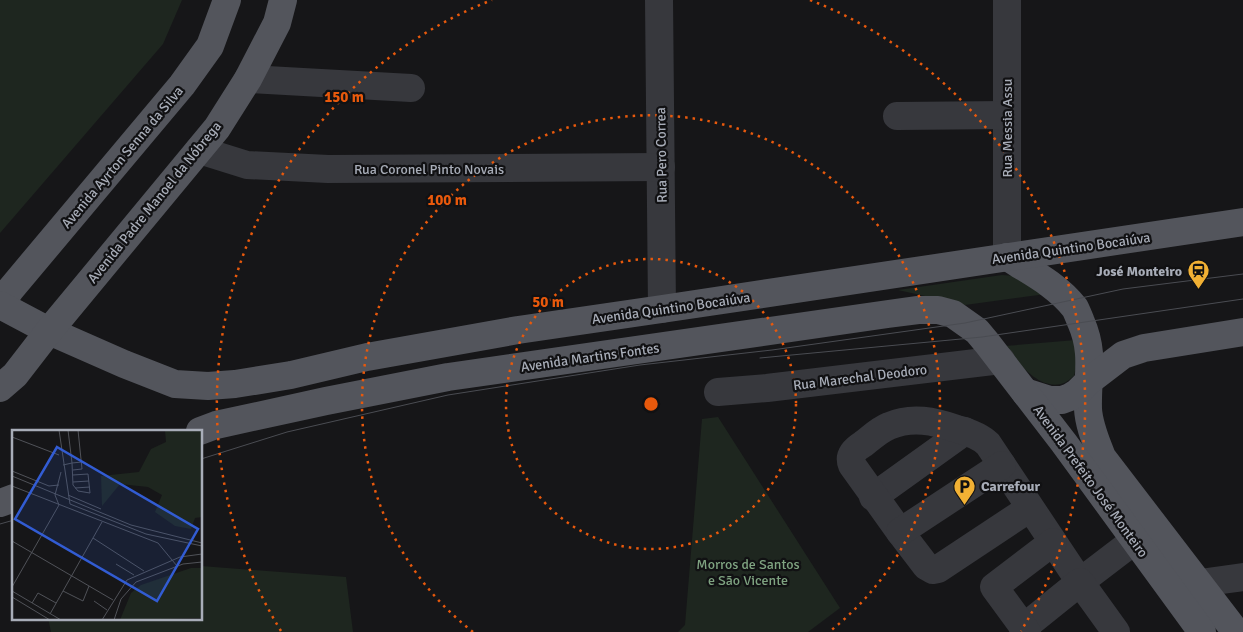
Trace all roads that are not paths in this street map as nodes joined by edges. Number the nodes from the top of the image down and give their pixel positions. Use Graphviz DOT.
graph roads {
  1 [pos="227,0"];
  2 [pos="283,0"];
  3 [pos="659,0"];
  4 [pos="1007,0"];
  5 [pos="248,79"];
  6 [pos="410,88"];
  7 [pos="1007,115"];
  8 [pos="896,116"];
  9 [pos="199,150"];
  10 [pos="661,167"];
  11 [pos="1243,222"];
  12 [pos="1007,257"];
  13 [pos="0,305"];
  14 [pos="662,310"];
  15 [pos="49,331"];
  16 [pos="977,331"];
  17 [pos="1243,332"];
  18 [pos="1001,360"];
  19 [pos="1089,381"];
  20 [pos="0,388"];
  21 [pos="718,392"];
  22 [pos="1026,392"];
  23 [pos="202,430"];
  24 [pos="965,431"];
  25 [pos="1002,465"];
  26 [pos="873,497"];
  27 [pos="12,499"];
  28 [pos="0,503"];
  29 [pos="1030,508"];
  30 [pos="900,532"];
  31 [pos="1135,540"];
  32 [pos="1054,542"];
  33 [pos="1243,577"];
  34 [pos="1080,582"];
  35 [pos="1200,584"];
  36 [pos="1105,628"];
  37 [pos="1025,630"];
  38 [pos="1202,632"];
  39 [pos="1236,632"];
  1 -- 13 [label="main road, Avenida Ayrton Senna da Silva"];
  2 -- 5 [label="main road, Avenida Padre Manoel da Nóbrega"];
  3 -- 10 [label="street, Rua Pero Correa"];
  4 -- 7 [label="street, Rua Messia Assu"];
  5 -- 6 [label="street"];
  5 -- 9 [label="main road, Avenida Padre Manoel da Nóbrega"];
  7 -- 8 [label="street"];
  7 -- 12 [label="street, Rua Messia Assu"];
  9 -- 10 [label="street, Rua Coronel Pinto Novais"];
  9 -- 15 [label="main road, Avenida Padre Manoel da Nóbrega"];
  10 -- 14 [label="street, Rua Pero Correa"];
  11 -- 12 [label="main road, Avenida Quintino Bocaiúva"];
  12 -- 14 [label="main road, Avenida Quintino Bocaiúva"];
  12 -- 19 [label="main road, Avenida Prefeito José Monteiro"];
  13 -- 15 [label="main road, Avenida Quintino Bocaiúva"];
  14 -- 15 [label="main road, Avenida Quintino Bocaiúva"];
  15 -- 20 [label="main road, Avenida Padre Manoel da Nóbrega"];
  16 -- 18 [label="main road, Avenida Prefeito José Monteiro"];
  16 -- 23 [label="main road, Avenida Martins Fontes"];
  17 -- 19 [label="main road"];
  18 -- 21 [label="street, Rua Marechal Deodoro"];
  18 -- 22 [label="main road, Avenida Prefeito José Monteiro"];
  19 -- 22 [label="main road"];
  19 -- 35 [label="main road, Avenida Prefeito José Monteiro"];
  22 -- 31 [label="main road, Avenida Prefeito José Monteiro"];
  24 -- 25 [label="street"];
  24 -- 26 [label="street"];
  24 -- 26 [label="street"];
  25 -- 29 [label="street"];
  25 -- 30 [label="street"];
  26 -- 30 [label="street"];
  27 -- 28 [label="main road"];
  29 -- 30 [label="street"];
  29 -- 32 [label="street"];
  31 -- 34 [label="street"];
  31 -- 38 [label="main road, Avenida Prefeito José Monteiro"];
  32 -- 34 [label="street"];
  32 -- 37 [label="street"];
  33 -- 35 [label="street"];
  34 -- 36 [label="street"];
  34 -- 37 [label="street"];
  35 -- 39 [label="main road, Avenida Prefeito José Monteiro"];
}
